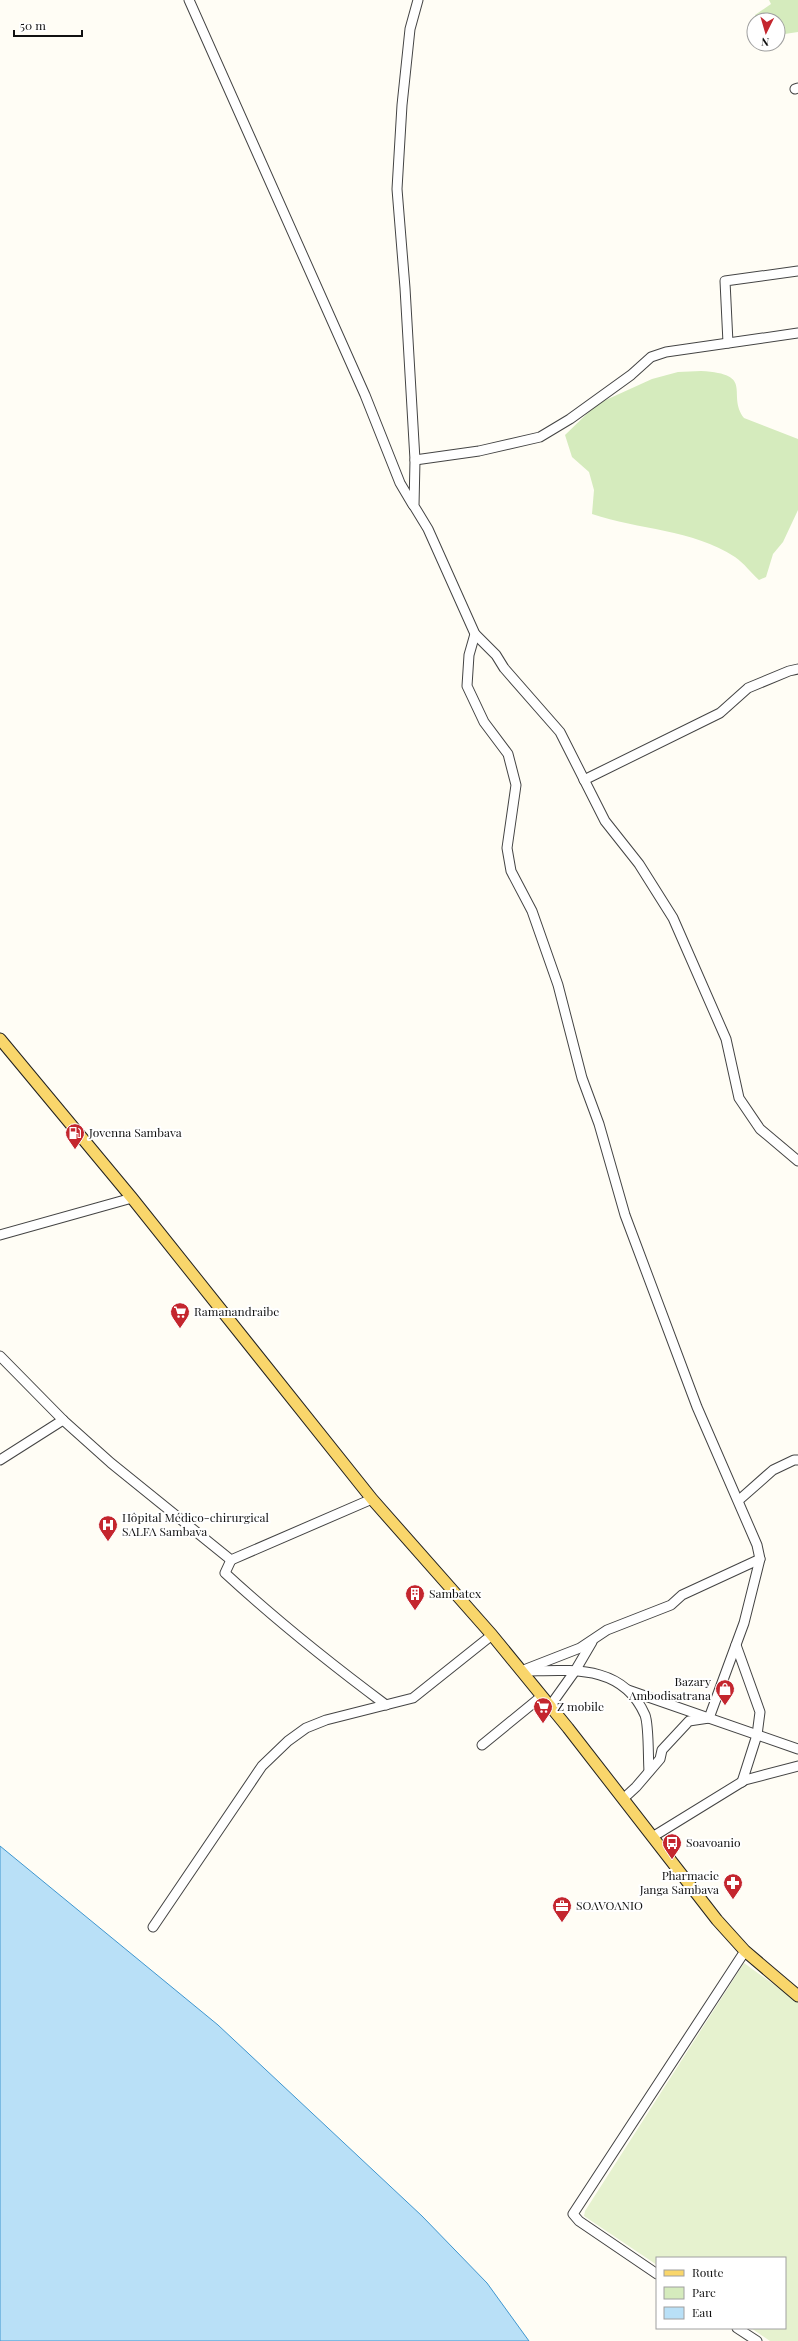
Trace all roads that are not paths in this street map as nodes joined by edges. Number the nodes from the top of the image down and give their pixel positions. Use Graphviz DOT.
graph roads {
  1 [pos="190,0"];
  2 [pos="418,0"];
  3 [pos="798,271"];
  4 [pos="798,333"];
  5 [pos="728,343"];
  6 [pos="415,460"];
  7 [pos="414,506"];
  8 [pos="476,634"];
  9 [pos="798,669"];
  10 [pos="584,780"];
  11 [pos="0,1039"];
  12 [pos="798,1161"];
  13 [pos="132,1198"];
  14 [pos="0,1235"];
  15 [pos="0,1356"];
  16 [pos="63,1420"];
  17 [pos="0,1460"];
  18 [pos="798,1460"];
  19 [pos="372,1499"];
  20 [pos="739,1500"];
  21 [pos="760,1559"];
  22 [pos="231,1560"];
  23 [pos="492,1635"];
  24 [pos="592,1641"];
  25 [pos="736,1645"];
  26 [pos="520,1671"];
  27 [pos="575,1671"];
  28 [pos="628,1690"];
  29 [pos="542,1696"];
  30 [pos="386,1705"];
  31 [pos="550,1706"];
  32 [pos="710,1718"];
  33 [pos="757,1735"];
  34 [pos="482,1745"];
  35 [pos="798,1749"];
  36 [pos="798,1766"];
  37 [pos="649,1771"];
  38 [pos="742,1782"];
  39 [pos="623,1799"];
  40 [pos="654,1836"];
  41 [pos="153,1927"];
  42 [pos="745,1951"];
  43 [pos="798,1996"];
  44 [pos="656,2273"];
  45 [pos="739,2329"];
  46 [pos="757,2341"];
  1 -- 7 [label="street"];
  2 -- 6 [label="street"];
  3 -- 5 [label="street"];
  4 -- 5 [label="street"];
  5 -- 6 [label="street"];
  6 -- 7 [label="street"];
  7 -- 8 [label="street"];
  8 -- 10 [label="street"];
  8 -- 20 [label="street"];
  9 -- 10 [label="street"];
  10 -- 12 [label="street"];
  11 -- 13 [label="main road"];
  13 -- 14 [label="street"];
  13 -- 19 [label="main road"];
  15 -- 16 [label="street"];
  16 -- 17 [label="street"];
  16 -- 22 [label="street"];
  18 -- 20 [label="street"];
  19 -- 22 [label="street"];
  19 -- 23 [label="main road"];
  20 -- 21 [label="street"];
  21 -- 24 [label="street"];
  21 -- 25 [label="street"];
  22 -- 30 [label="street"];
  23 -- 26 [label="main road"];
  23 -- 30 [label="street"];
  24 -- 26 [label="street"];
  24 -- 27 [label="street"];
  25 -- 32 [label="street"];
  25 -- 33 [label="street"];
  26 -- 27 [label="street"];
  26 -- 29 [label="main road"];
  27 -- 28 [label="street"];
  27 -- 31 [label="street"];
  28 -- 32 [label="street"];
  28 -- 37 [label="street"];
  29 -- 31 [label="main road"];
  29 -- 34 [label="street"];
  30 -- 41 [label="street"];
  31 -- 39 [label="main road"];
  32 -- 33 [label="street"];
  32 -- 37 [label="street"];
  33 -- 35 [label="street"];
  33 -- 38 [label="street"];
  36 -- 38 [label="street"];
  37 -- 39 [label="street"];
  38 -- 40 [label="street"];
  39 -- 40 [label="main road"];
  40 -- 42 [label="main road"];
  42 -- 43 [label="main road"];
  42 -- 44 [label="street"];
  45 -- 46 [label="street"];
}
